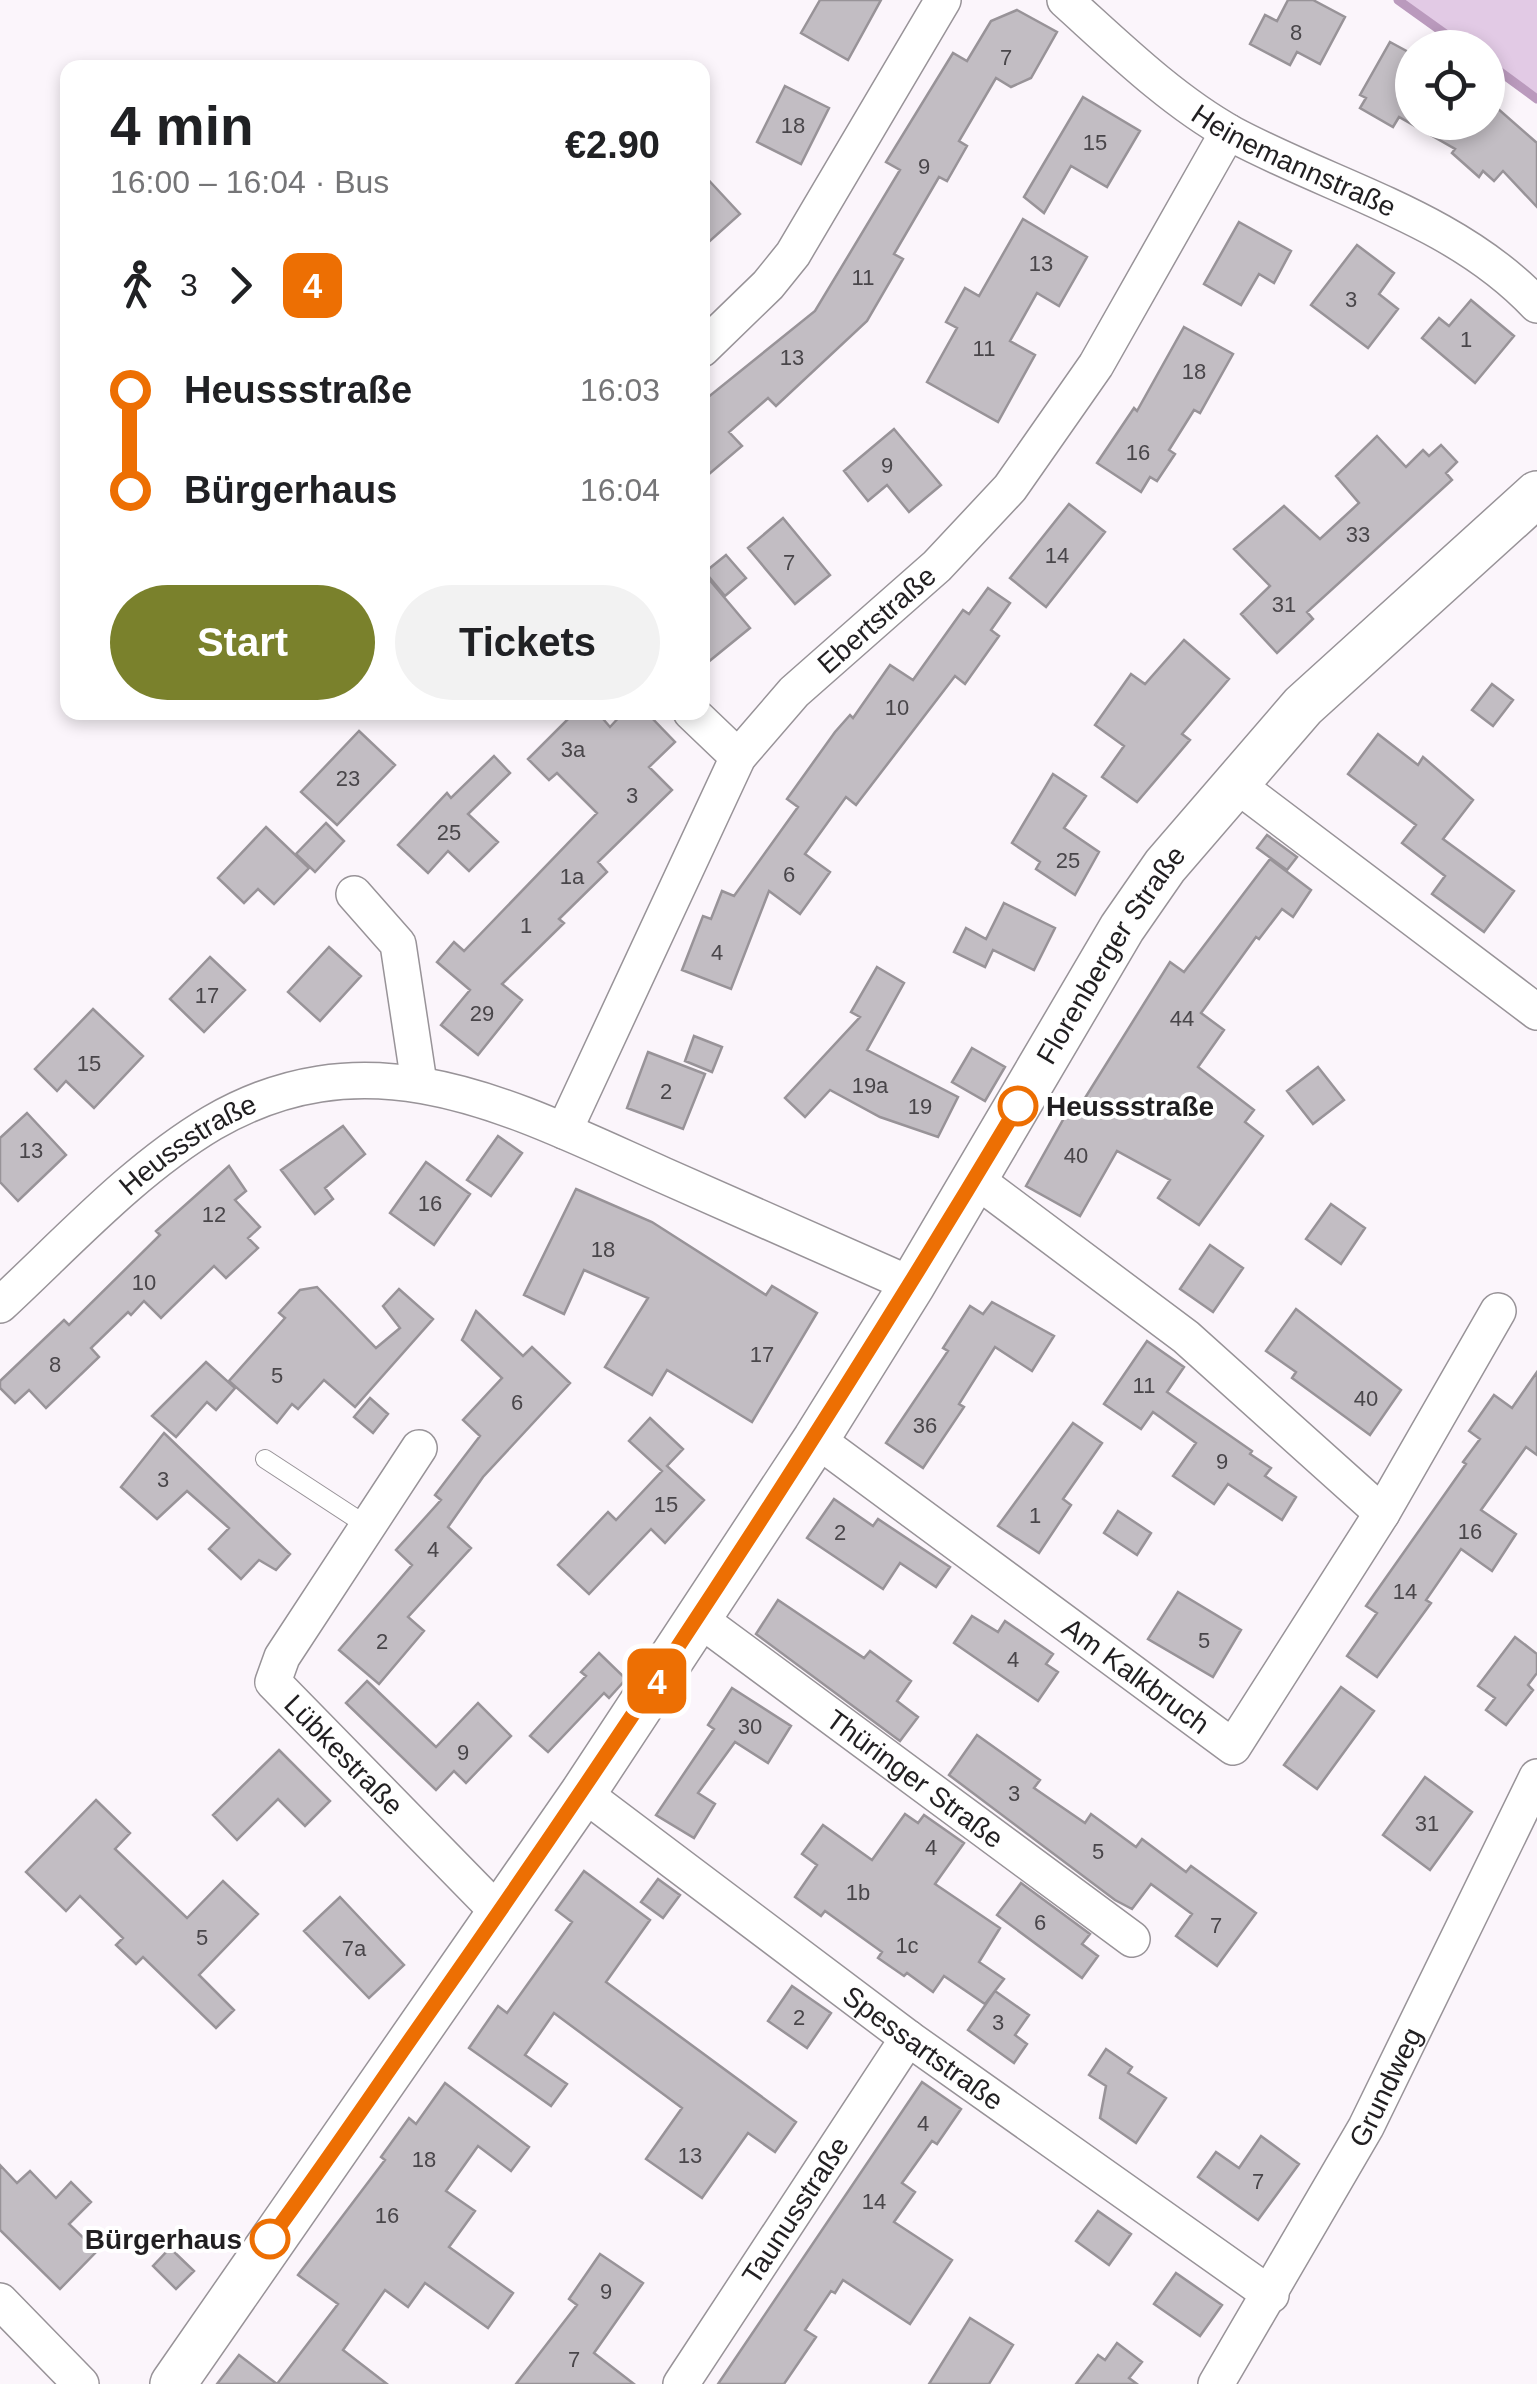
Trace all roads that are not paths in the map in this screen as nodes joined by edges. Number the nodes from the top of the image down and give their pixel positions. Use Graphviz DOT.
graph roads {
  1 [pos="943,0"];
  2 [pos="1064,0"];
  3 [pos="1228,132"];
  4 [pos="1537,305"];
  5 [pos="710,341"];
  6 [pos="1537,494"];
  7 [pos="699,720"];
  8 [pos="738,757"];
  9 [pos="1233,782"];
  10 [pos="354,894"];
  11 [pos="1537,1012"];
  12 [pos="419,1083"];
  13 [pos="564,1132"];
  14 [pos="975,1179"];
  15 [pos="912,1286"];
  16 [pos="0,1305"];
  17 [pos="1498,1311"];
  18 [pos="816,1439"];
  19 [pos="420,1448"];
  20 [pos="265,1459"];
  21 [pos="1382,1513"];
  22 [pos="366,1526"];
  23 [pos="698,1618"];
  24 [pos="1537,1777"];
  25 [pos="583,1793"];
  26 [pos="500,1914"];
  27 [pos="1132,1939"];
  28 [pos="908,2038"];
  29 [pos="1271,2295"];
  30 [pos="0,2301"];
  31 [pos="81,2384"];
  32 [pos="173,2384"];
  33 [pos="681,2384"];
  34 [pos="1216,2384"];
  1 -- 5 [label="street"];
  2 -- 3 [label="street, Heinemannstraße"];
  3 -- 4 [label="street, Heinemannstraße"];
  3 -- 8 [label="street, Ebertstraße"];
  6 -- 9 [label="street, Florenberger Straße"];
  7 -- 8 [label="street"];
  8 -- 13 [label="street, Ebertstraße"];
  9 -- 11 [label="street"];
  9 -- 14 [label="street, Florenberger Straße"];
  10 -- 12 [label="street"];
  12 -- 13 [label="street, Heussstraße"];
  12 -- 16 [label="street, Heussstraße"];
  13 -- 15 [label="street, Heussstraße"];
  14 -- 15 [label="street, Florenberger Straße"];
  14 -- 21 [label="street"];
  15 -- 18 [label="street, Florenberger Straße"];
  17 -- 21 [label="street, Am Kalkbruch"];
  18 -- 21 [label="street, Am Kalkbruch"];
  18 -- 23 [label="street, Florenberger Straße"];
  19 -- 22 [label="street, Lübkestraße"];
  20 -- 22 [label="lane"];
  22 -- 26 [label="street, Lübkestraße"];
  23 -- 25 [label="street, Florenberger Straße"];
  23 -- 27 [label="street, Thüringer Straße"];
  24 -- 29 [label="street, Grundweg"];
  25 -- 26 [label="street, Florenberger Straße"];
  25 -- 28 [label="street, Spessartstraße"];
  26 -- 32 [label="street, Florenberger Straße"];
  28 -- 29 [label="street, Spessartstraße"];
  28 -- 33 [label="street, Taunusstraße"];
  29 -- 34 [label="street, Grundweg"];
  30 -- 31 [label="street"];
}
